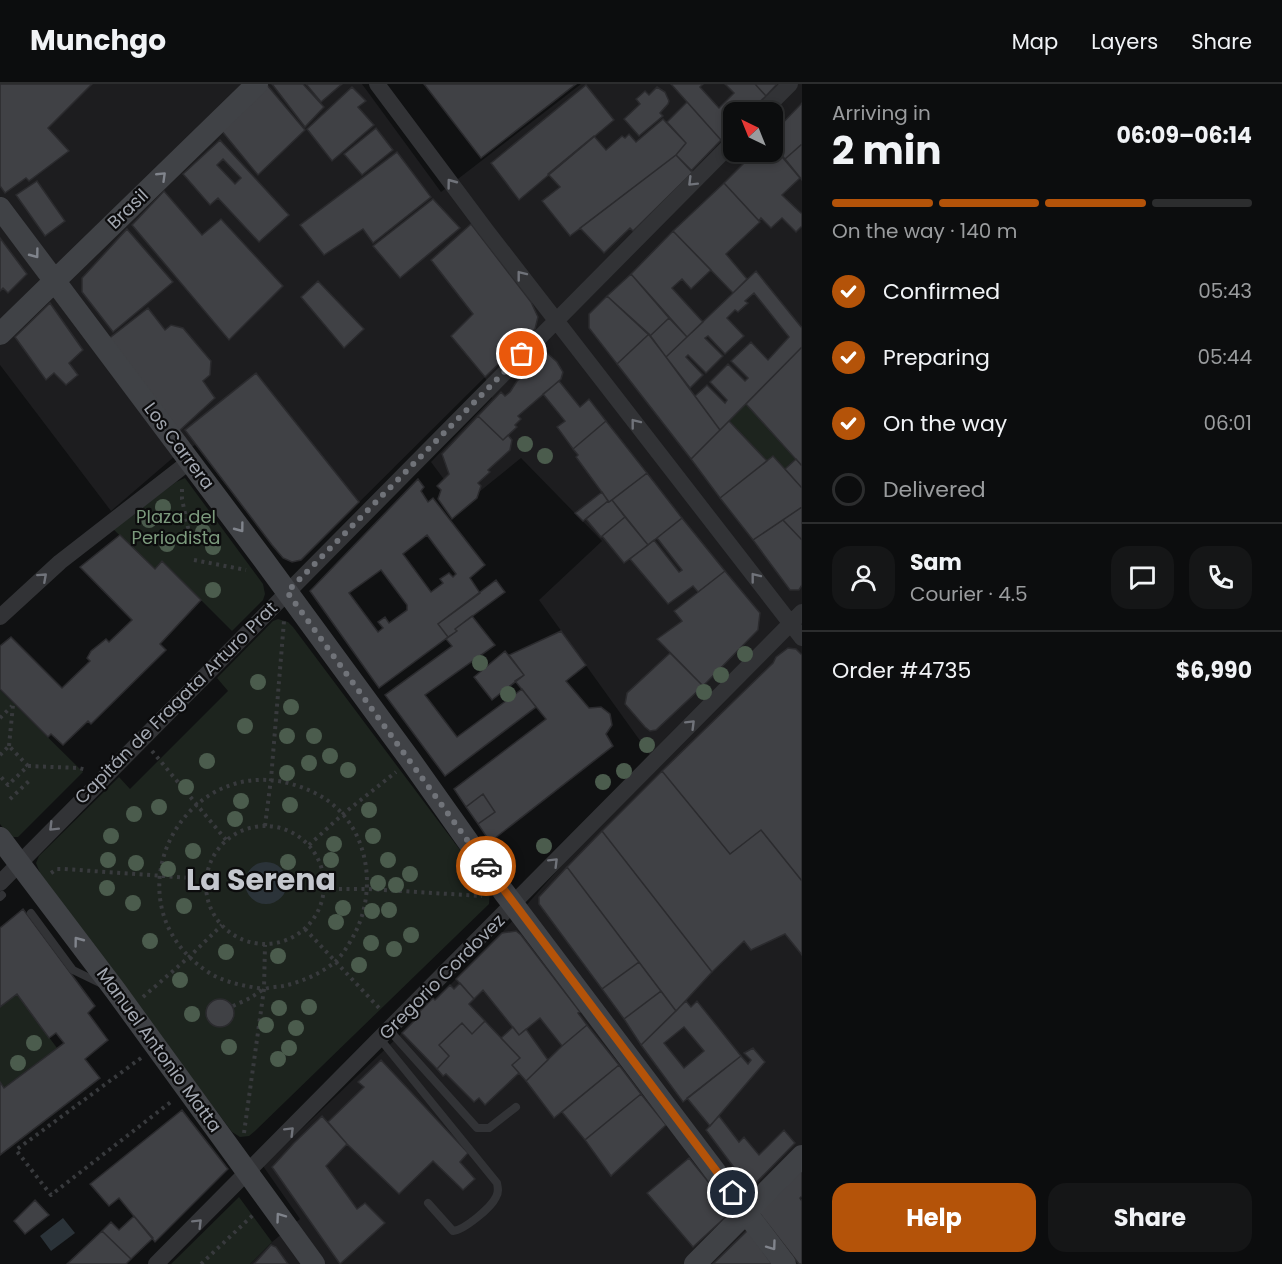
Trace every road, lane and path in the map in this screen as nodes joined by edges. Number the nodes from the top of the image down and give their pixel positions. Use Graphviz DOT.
graph roads {
  1 [pos="256,84"];
  2 [pos="376,84"];
  3 [pos="790,84"];
  4 [pos="772,102"];
  5 [pos="723,152"];
  6 [pos="0,208"];
  7 [pos="55,280"];
  8 [pos="555,320"];
  9 [pos="0,334"];
  10 [pos="183,466"];
  11 [pos="192,547"];
  12 [pos="194,560"];
  13 [pos="254,572"];
  14 [pos="287,592"];
  15 [pos="0,617"];
  16 [pos="796,617"];
  17 [pos="802,638"];
  18 [pos="0,718"];
  19 [pos="142,738"];
  20 [pos="9,746"];
  21 [pos="0,754"];
  22 [pos="411,760"];
  23 [pos="28,766"];
  24 [pos="0,776"];
  25 [pos="104,776"];
  26 [pos="271,779"];
  27 [pos="29,781"];
  28 [pos="10,799"];
  29 [pos="195,805"];
  30 [pos="343,814"];
  31 [pos="265,826"];
  32 [pos="0,838"];
  33 [pos="227,841"];
  34 [pos="309,845"];
  35 [pos="20,864"];
  36 [pos="160,875"];
  37 [pos="207,879"];
  38 [pos="38,886"];
  39 [pos="368,889"];
  40 [pos="324,890"];
  41 [pos="1,891"];
  42 [pos="508,898"];
  43 [pos="31,913"];
  44 [pos="222,925"];
  45 [pos="305,929"];
  46 [pos="265,945"];
  47 [pos="189,957"];
  48 [pos="336,961"];
  49 [pos="264,989"];
  50 [pos="115,990"];
  51 [pos="233,1006"];
  52 [pos="128,1009"];
  53 [pos="380,1009"];
  54 [pos="384,1035"];
  55 [pos="156,1047"];
  56 [pos="187,1089"];
  57 [pos="516,1107"];
  58 [pos="244,1137"];
  59 [pos="802,1156"];
  60 [pos="249,1173"];
  61 [pos="268,1200"];
  62 [pos="428,1203"];
  63 [pos="747,1212"];
  64 [pos="156,1264"];
  65 [pos="201,1264"];
  66 [pos="314,1264"];
  67 [pos="694,1264"];
  68 [pos="785,1264"];
  7 -- 1 [label="street, Brasil, one-way"];
  8 -- 2 [label="street, one-way"];
  3 -- 4 [label="street"];
  5 -- 8 [label="street, Capitán de Fragata Arturo Prat, one-way"];
  6 -- 7 [label="street, Los Carrera, one-way"];
  7 -- 9 [label="street, Brasil"];
  7 -- 10 [label="street, Los Carrera"];
  8 -- 14 [label="street, Capitán de Fragata Arturo Prat"];
  16 -- 8 [label="street, one-way"];
  10 -- 11 [label="path"];
  10 -- 14 [label="street, Los Carrera, one-way"];
  15 -- 10 [label="street, one-way"];
  12 -- 13 [label="path"];
  14 -- 19 [label="street, Capitán de Fragata Arturo Prat"];
  14 -- 22 [label="street, Los Carrera"];
  14 -- 26 [label="path"];
  16 -- 17 [label="street"];
  42 -- 16 [label="street, Gregorio Cordovez, one-way"];
  18 -- 20 [label="path"];
  19 -- 25 [label="street, Capitán de Fragata Arturo Prat"];
  19 -- 29 [label="path"];
  20 -- 21 [label="path"];
  20 -- 23 [label="path"];
  22 -- 30 [label="path"];
  22 -- 42 [label="street, Los Carrera"];
  23 -- 24 [label="path"];
  23 -- 25 [label="path"];
  25 -- 35 [label="street, Capitán de Fragata Arturo Prat, one-way"];
  26 -- 29 [label="path"];
  26 -- 30 [label="path"];
  26 -- 31 [label="path"];
  27 -- 28 [label="path"];
  29 -- 33 [label="path"];
  29 -- 36 [label="path"];
  30 -- 34 [label="path"];
  30 -- 39 [label="path"];
  31 -- 33 [label="path"];
  31 -- 34 [label="path"];
  32 -- 35 [label="street, Manuel Antonio Matta"];
  33 -- 37 [label="path"];
  34 -- 40 [label="path"];
  35 -- 38 [label="street, Manuel Antonio Matta"];
  35 -- 41 [label="street, Capitán de Fragata Arturo Prat"];
  36 -- 37 [label="path"];
  36 -- 38 [label="path"];
  36 -- 47 [label="path"];
  37 -- 44 [label="path"];
  50 -- 38 [label="street, Manuel Antonio Matta, one-way"];
  39 -- 40 [label="path"];
  39 -- 42 [label="path"];
  39 -- 48 [label="path"];
  40 -- 45 [label="path"];
  42 -- 54 [label="street, Gregorio Cordovez"];
  42 -- 63 [label="street, Los Carrera"];
  43 -- 50 [label="lane"];
  44 -- 46 [label="path"];
  44 -- 47 [label="path"];
  45 -- 46 [label="path"];
  45 -- 48 [label="path"];
  46 -- 49 [label="path"];
  47 -- 49 [label="path"];
  47 -- 52 [label="path"];
  48 -- 49 [label="path"];
  48 -- 53 [label="path"];
  49 -- 51 [label="path"];
  49 -- 58 [label="path"];
  50 -- 52 [label="street, Manuel Antonio Matta"];
  52 -- 55 [label="street, Manuel Antonio Matta"];
  54 -- 57 [label="lane"];
  60 -- 54 [label="street, Gregorio Cordovez, one-way"];
  54 -- 62 [label="lane"];
  55 -- 56 [label="street, Manuel Antonio Matta"];
  55 -- 56 [label="path"];
  56 -- 60 [label="street, Manuel Antonio Matta"];
  59 -- 63 [label="street"];
  60 -- 61 [label="street, Manuel Antonio Matta"];
  64 -- 60 [label="street, Gregorio Cordovez, one-way"];
  61 -- 65 [label="path"];
  66 -- 61 [label="street, Manuel Antonio Matta, one-way"];
  63 -- 67 [label="street"];
  63 -- 68 [label="street, Los Carrera, one-way"];
}
